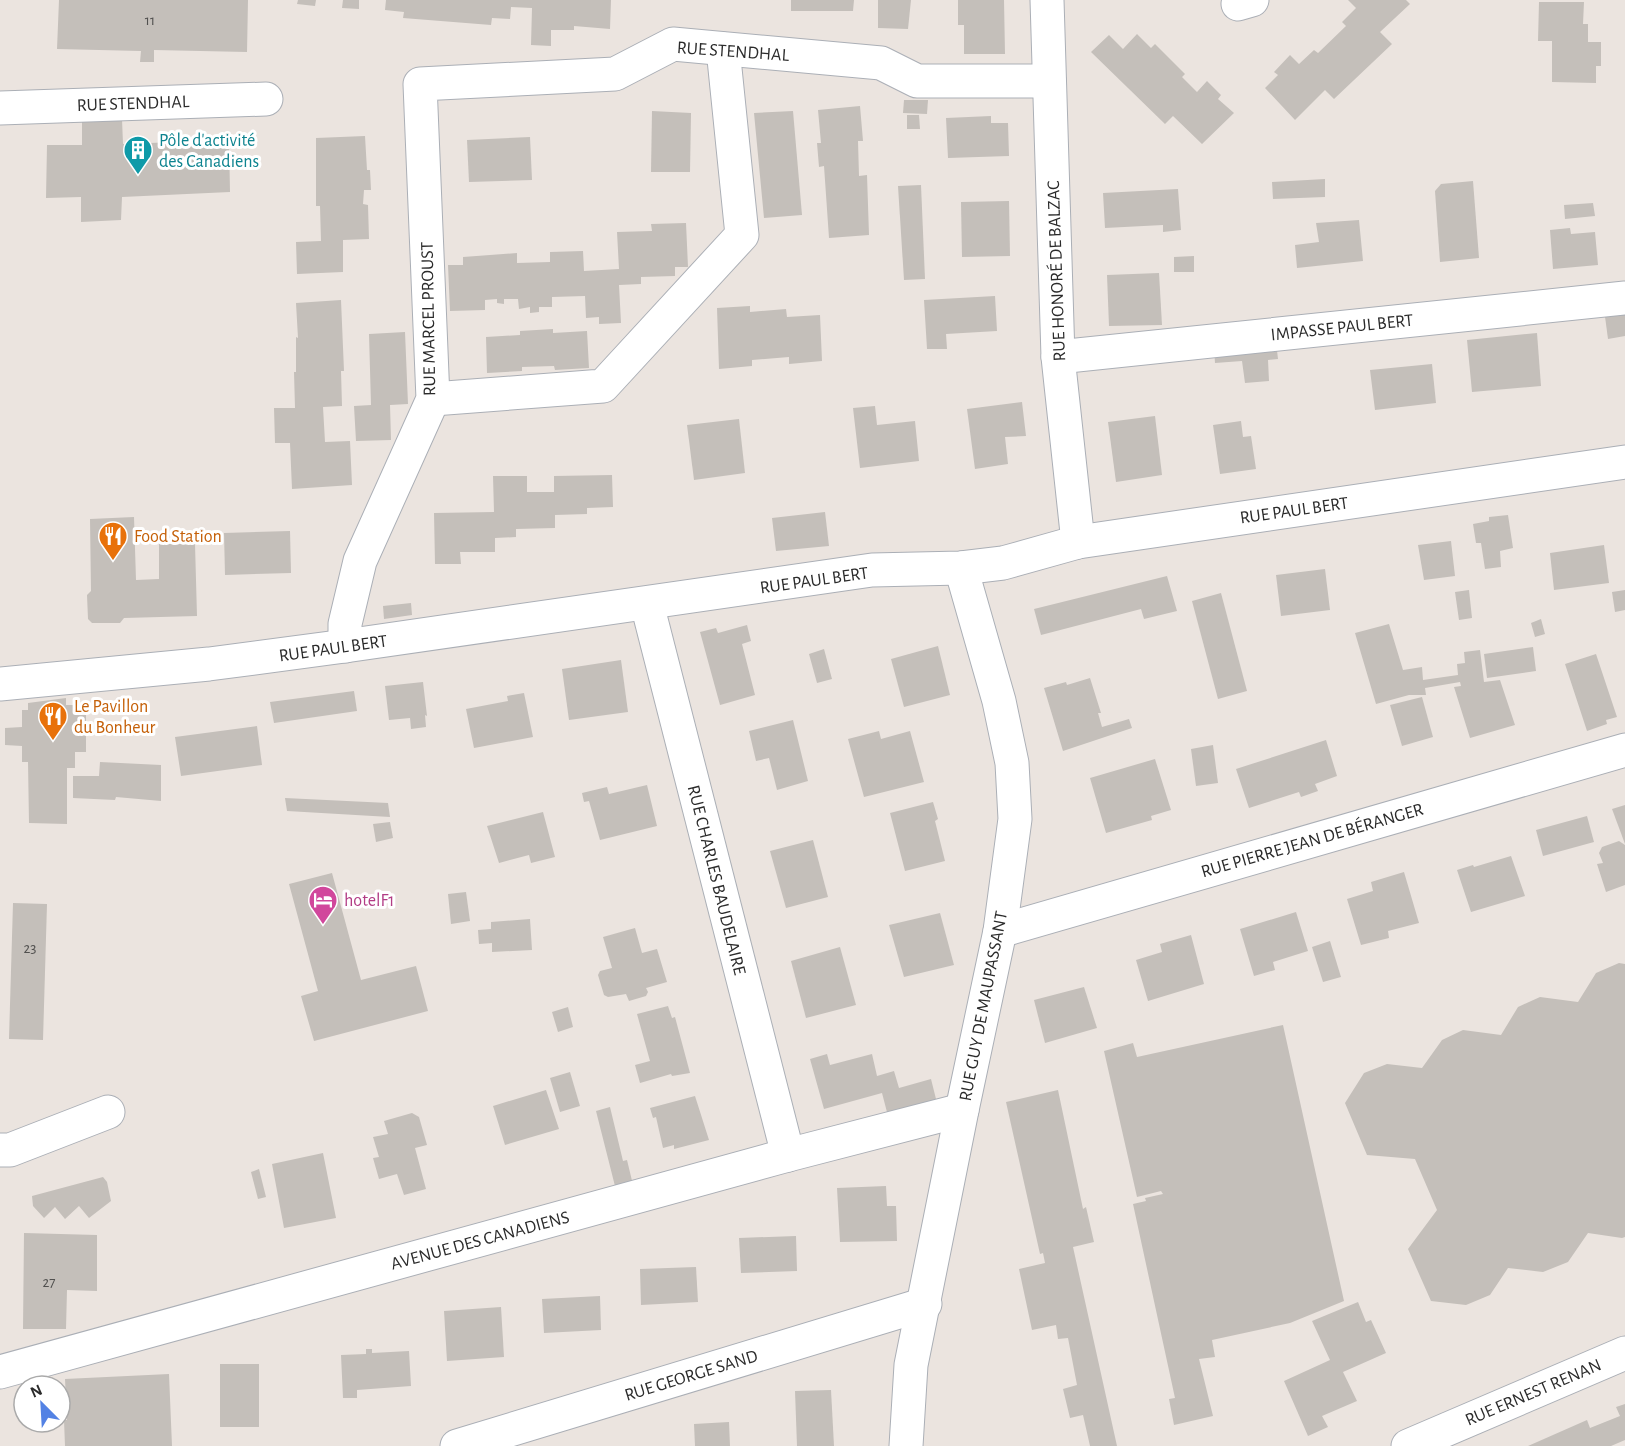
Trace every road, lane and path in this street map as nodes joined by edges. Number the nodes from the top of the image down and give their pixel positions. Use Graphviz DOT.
graph roads {
  1 [pos="1047,0"];
  2 [pos="723,49"];
  3 [pos="1049,81"];
  4 [pos="420,84"];
  5 [pos="266,99"];
  6 [pos="0,108"];
  7 [pos="1625,298"];
  8 [pos="1058,357"];
  9 [pos="432,399"];
  10 [pos="1625,462"];
  11 [pos="1078,542"];
  12 [pos="960,568"];
  13 [pos="647,604"];
  14 [pos="345,646"];
  15 [pos="0,684"];
  16 [pos="1625,750"];
  17 [pos="1000,931"];
  18 [pos="962,1110"];
  19 [pos="108,1112"];
  20 [pos="0,1150"];
  21 [pos="788,1155"];
  22 [pos="925,1304"];
  23 [pos="1625,1353"];
  24 [pos="0,1372"];
  25 [pos="457,1446"];
  26 [pos="906,1446"];
  27 [pos="1408,1446"];
  1 -- 3 [label="street, RUE HONORÉ DE BALZAC"];
  2 -- 3 [label="street, RUE STENDHAL"];
  2 -- 4 [label="street, RUE STENDHAL"];
  2 -- 9 [label="street"];
  3 -- 8 [label="street, RUE HONORÉ DE BALZAC"];
  4 -- 9 [label="street, RUE MARCEL PROUST"];
  5 -- 6 [label="street, RUE STENDHAL"];
  7 -- 8 [label="street, IMPASSE PAUL BERT"];
  8 -- 11 [label="street, RUE HONORÉ DE BALZAC"];
  9 -- 14 [label="street, RUE MARCEL PROUST"];
  10 -- 11 [label="street, RUE PAUL BERT"];
  11 -- 12 [label="street, RUE PAUL BERT"];
  12 -- 13 [label="street, RUE PAUL BERT"];
  12 -- 17 [label="street, RUE GUY DE MAUPASSANT"];
  13 -- 14 [label="street, RUE PAUL BERT"];
  13 -- 21 [label="street, RUE CHARLES BAUDELAIRE"];
  14 -- 15 [label="street, RUE PAUL BERT"];
  16 -- 17 [label="street, RUE PIERRE JEAN DE BÉRANGER"];
  17 -- 18 [label="street, RUE GUY DE MAUPASSANT"];
  18 -- 21 [label="street, AVENUE DES CANADIENS"];
  18 -- 22 [label="street, RUE GUY DE MAUPASSANT"];
  19 -- 20 [label="street"];
  21 -- 24 [label="street, AVENUE DES CANADIENS"];
  22 -- 25 [label="street, RUE GEORGE SAND"];
  22 -- 26 [label="street, RUE GUY DE MAUPASSANT"];
  23 -- 27 [label="street, RUE ERNEST RENAN"];
}
